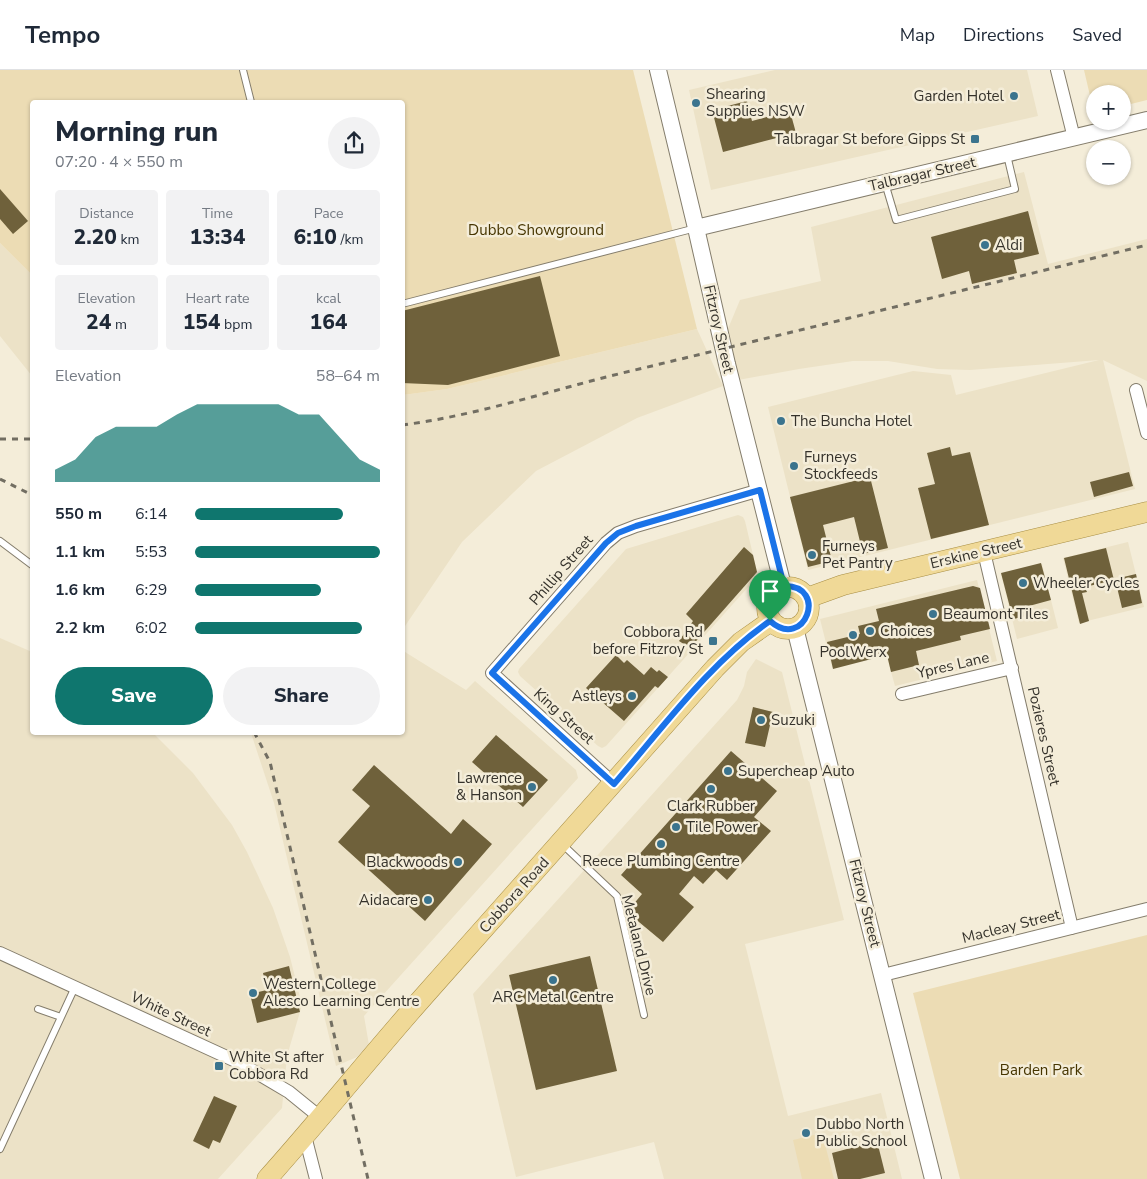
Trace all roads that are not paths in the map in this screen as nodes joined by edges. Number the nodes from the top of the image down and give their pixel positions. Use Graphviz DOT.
graph roads {
  1 [pos="242,70"];
  2 [pos="658,70"];
  3 [pos="1057,70"];
  4 [pos="250,100"];
  5 [pos="1147,120"];
  6 [pos="1074,138"];
  7 [pos="1007,154"];
  8 [pos="885,183"];
  9 [pos="696,228"];
  10 [pos="405,303"];
  11 [pos="1136,390"];
  12 [pos="1147,434"];
  13 [pos="760,490"];
  14 [pos="1147,512"];
  15 [pos="0,541"];
  16 [pos="984,552"];
  17 [pos="30,564"];
  18 [pos="784,586"];
  19 [pos="807,598"];
  20 [pos="770,621"];
  21 [pos="795,628"];
  22 [pos="1012,668"];
  23 [pos="492,673"];
  24 [pos="902,694"];
  25 [pos="614,784"];
  26 [pos="561,843"];
  27 [pos="1147,909"];
  28 [pos="1072,928"];
  29 [pos="0,953"];
  30 [pos="883,975"];
  31 [pos="75,987"];
  32 [pos="38,1009"];
  33 [pos="644,1015"];
  34 [pos="61,1017"];
  35 [pos="321,1118"];
  36 [pos="305,1136"];
  37 [pos="0,1149"];
  38 [pos="267,1179"];
  39 [pos="316,1179"];
  40 [pos="933,1179"];
  1 -- 4 [label="lane"];
  2 -- 9 [label="street, Fitzroy Street"];
  3 -- 6 [label="street"];
  5 -- 6 [label="street, Talbragar Street"];
  6 -- 7 [label="street, Talbragar Street"];
  7 -- 8 [label="street, Talbragar Street"];
  7 -- 8 [label="lane"];
  8 -- 9 [label="street, Talbragar Street"];
  9 -- 10 [label="lane"];
  9 -- 13 [label="street, Fitzroy Street"];
  11 -- 12 [label="street"];
  13 -- 18 [label="street, Fitzroy Street"];
  13 -- 23 [label="street, Phillip Street"];
  14 -- 16 [label="main road, Erskine Street"];
  15 -- 17 [label="lane"];
  16 -- 19 [label="main road, Erskine Street"];
  16 -- 22 [label="street, Pozieres Street"];
  18 -- 19 [label="main road"];
  18 -- 20 [label="main road"];
  19 -- 21 [label="main road"];
  20 -- 21 [label="main road"];
  20 -- 25 [label="main road, Cobbora Road"];
  21 -- 30 [label="street, Fitzroy Street"];
  22 -- 24 [label="street, Ypres Lane"];
  22 -- 28 [label="street, Pozieres Street"];
  23 -- 25 [label="street, King Street"];
  25 -- 26 [label="main road, Cobbora Road"];
  26 -- 33 [label="lane, Metaland Drive"];
  26 -- 35 [label="main road, Cobbora Road"];
  27 -- 28 [label="street, Macleay Street"];
  28 -- 30 [label="street, Macleay Street"];
  29 -- 31 [label="street, White Street"];
  30 -- 40 [label="street, Fitzroy Street"];
  31 -- 34 [label="lane"];
  31 -- 35 [label="street, White Street"];
  32 -- 34 [label="lane"];
  34 -- 37 [label="lane"];
  35 -- 36 [label="main road, Cobbora Road"];
  36 -- 38 [label="main road, Cobbora Road"];
  36 -- 39 [label="street"];
}
